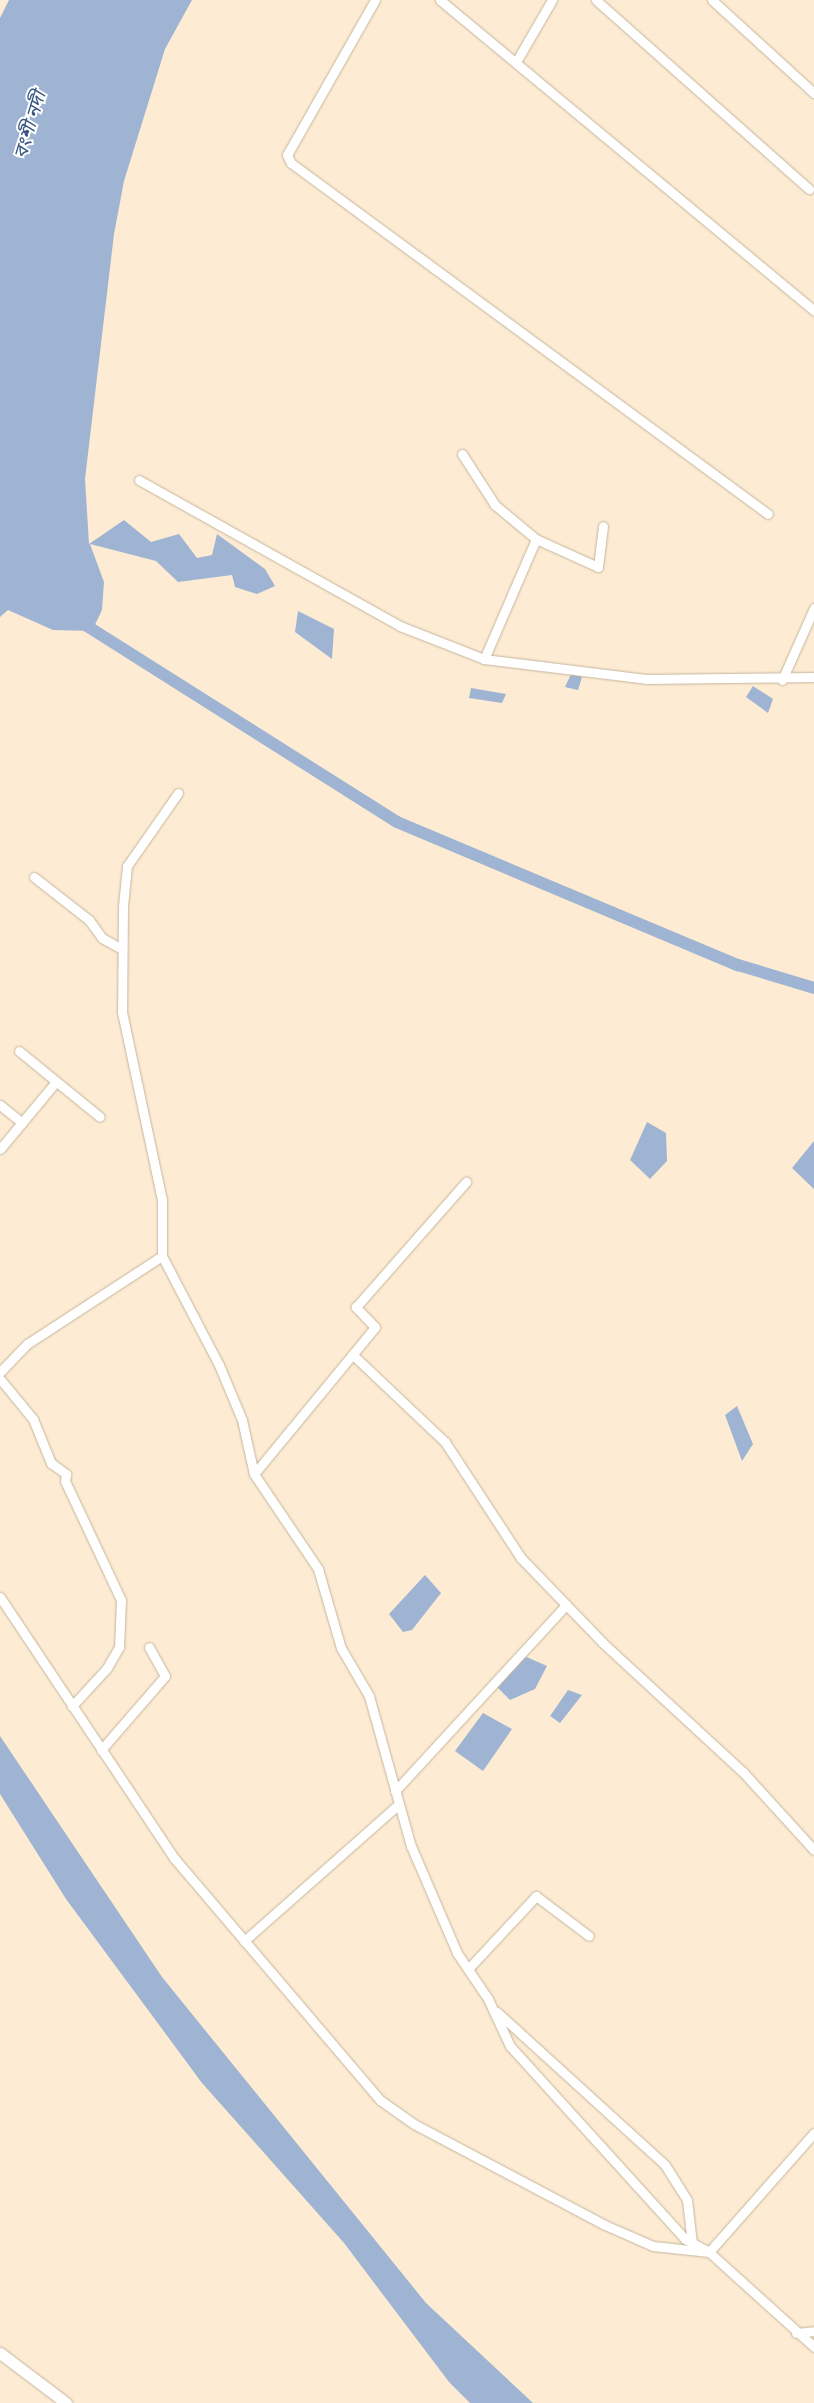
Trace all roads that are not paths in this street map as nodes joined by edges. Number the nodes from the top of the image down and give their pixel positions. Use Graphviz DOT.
graph roads {
  1 [pos="375,0"];
  2 [pos="440,0"];
  3 [pos="552,0"];
  4 [pos="596,0"];
  5 [pos="712,0"];
  6 [pos="516,62"];
  7 [pos="814,93"];
  8 [pos="809,189"];
  9 [pos="814,310"];
  10 [pos="462,454"];
  11 [pos="139,480"];
  12 [pos="768,514"];
  13 [pos="603,526"];
  14 [pos="536,539"];
  15 [pos="814,608"];
  16 [pos="484,659"];
  17 [pos="814,677"];
  18 [pos="782,680"];
  19 [pos="178,793"];
  20 [pos="34,877"];
  21 [pos="122,949"];
  22 [pos="19,1051"];
  23 [pos="55,1083"];
  24 [pos="0,1105"];
  25 [pos="100,1117"];
  26 [pos="22,1123"];
  27 [pos="0,1149"];
  28 [pos="466,1182"];
  29 [pos="162,1256"];
  30 [pos="353,1355"];
  31 [pos="0,1372"];
  32 [pos="0,1379"];
  33 [pos="254,1474"];
  34 [pos="0,1597"];
  35 [pos="566,1605"];
  36 [pos="149,1646"];
  37 [pos="72,1706"];
  38 [pos="101,1750"];
  39 [pos="395,1791"];
  40 [pos="399,1804"];
  41 [pos="814,1850"];
  42 [pos="589,1936"];
  43 [pos="244,1940"];
  44 [pos="468,1969"];
  45 [pos="491,2005"];
  46 [pos="814,2133"];
  47 [pos="692,2243"];
  48 [pos="709,2252"];
  49 [pos="814,2331"];
  50 [pos="796,2333"];
  51 [pos="814,2347"];
  52 [pos="0,2353"];
  53 [pos="66,2403"];
  1 -- 12 [label="street"];
  2 -- 6 [label="street"];
  3 -- 6 [label="street"];
  4 -- 8 [label="street"];
  5 -- 7 [label="street"];
  6 -- 9 [label="street"];
  10 -- 14 [label="street"];
  11 -- 16 [label="street"];
  13 -- 14 [label="street"];
  14 -- 16 [label="street"];
  15 -- 18 [label="street"];
  16 -- 18 [label="street"];
  17 -- 18 [label="street"];
  19 -- 21 [label="street"];
  20 -- 21 [label="street"];
  21 -- 29 [label="street"];
  22 -- 23 [label="street"];
  23 -- 25 [label="street"];
  23 -- 26 [label="street"];
  24 -- 26 [label="street"];
  26 -- 27 [label="street"];
  28 -- 30 [label="street"];
  29 -- 31 [label="street"];
  29 -- 33 [label="street"];
  30 -- 33 [label="street"];
  30 -- 35 [label="street"];
  32 -- 37 [label="street"];
  33 -- 39 [label="street"];
  34 -- 37 [label="street"];
  35 -- 39 [label="street"];
  35 -- 41 [label="street"];
  36 -- 38 [label="street"];
  37 -- 38 [label="street"];
  38 -- 43 [label="street"];
  39 -- 40 [label="street"];
  40 -- 43 [label="street"];
  40 -- 44 [label="street"];
  42 -- 44 [label="street"];
  43 -- 48 [label="street"];
  44 -- 45 [label="street"];
  45 -- 47 [label="street"];
  45 -- 47 [label="street"];
  46 -- 48 [label="street"];
  47 -- 48 [label="street"];
  48 -- 50 [label="street"];
  49 -- 50 [label="street"];
  50 -- 51 [label="street"];
  52 -- 53 [label="street"];
}
